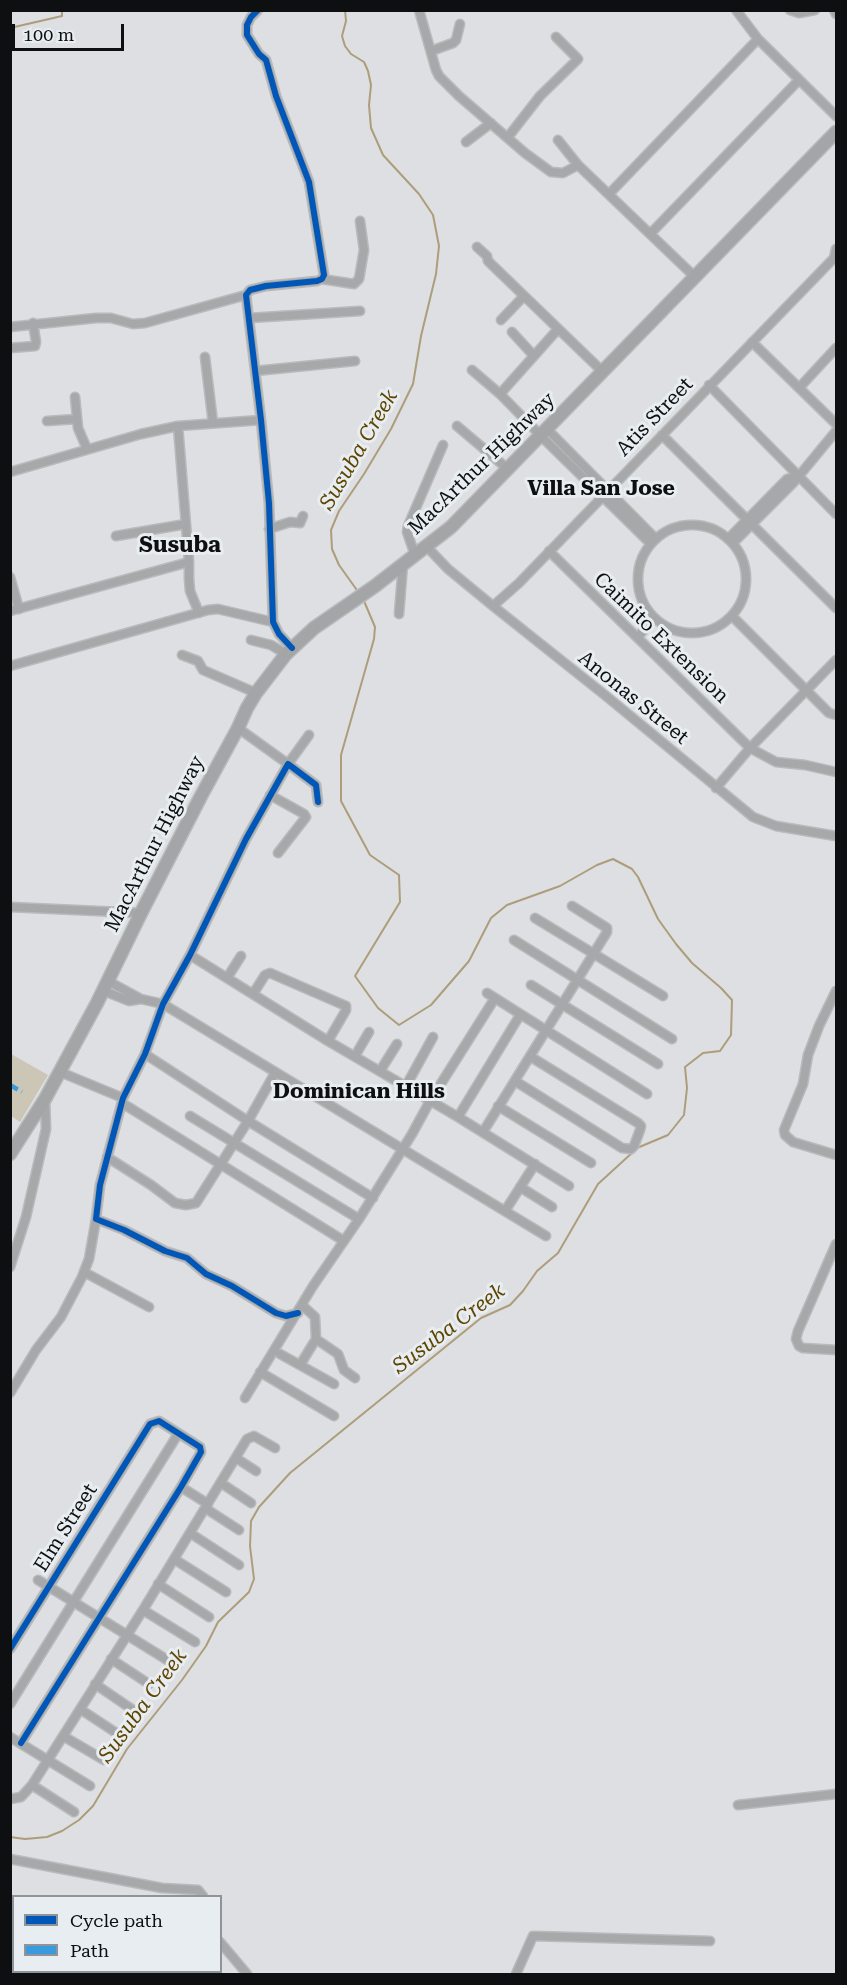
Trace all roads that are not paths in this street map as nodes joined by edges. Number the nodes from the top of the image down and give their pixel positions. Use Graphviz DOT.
graph roads {
  1 [pos="258,10"];
  2 [pos="419,10"];
  3 [pos="736,10"];
  4 [pos="790,10"];
  5 [pos="815,10"];
  6 [pos="834,10"];
  7 [pos="837,14"];
  8 [pos="460,24"];
  9 [pos="556,38"];
  10 [pos="758,39"];
  11 [pos="431,51"];
  12 [pos="799,80"];
  13 [pos="837,116"];
  14 [pos="491,123"];
  15 [pos="837,132"];
  16 [pos="508,136"];
  17 [pos="558,140"];
  18 [pos="466,142"];
  19 [pos="578,165"];
  20 [pos="609,194"];
  21 [pos="360,221"];
  22 [pos="651,233"];
  23 [pos="477,247"];
  24 [pos="837,249"];
  25 [pos="696,278"];
  26 [pos="322,279"];
  27 [pos="246,295"];
  28 [pos="524,296"];
  29 [pos="360,311"];
  30 [pos="249,318"];
  31 [pos="501,320"];
  32 [pos="33,323"];
  33 [pos="10,327"];
  34 [pos="558,329"];
  35 [pos="512,332"];
  36 [pos="752,342"];
  37 [pos="10,348"];
  38 [pos="837,348"];
  39 [pos="534,356"];
  40 [pos="205,357"];
  41 [pos="355,361"];
  42 [pos="472,370"];
  43 [pos="255,371"];
  44 [pos="603,372"];
  45 [pos="710,385"];
  46 [pos="799,388"];
  47 [pos="500,394"];
  48 [pos="75,397"];
  49 [pos="77,419"];
  50 [pos="261,420"];
  51 [pos="47,421"];
  52 [pos="213,423"];
  53 [pos="837,424"];
  54 [pos="178,426"];
  55 [pos="457,426"];
  56 [pos="837,430"];
  57 [pos="544,433"];
  58 [pos="662,435"];
  59 [pos="443,445"];
  60 [pos="87,450"];
  61 [pos="508,470"];
  62 [pos="10,472"];
  63 [pos="797,476"];
  64 [pos="604,492"];
  65 [pos="837,514"];
  66 [pos="303,516"];
  67 [pos="750,521"];
  68 [pos="186,524"];
  69 [pos="269,529"];
  70 [pos="116,536"];
  71 [pos="730,541"];
  72 [pos="654,542"];
  73 [pos="427,547"];
  74 [pos="549,551"];
  75 [pos="415,555"];
  76 [pos="189,562"];
  77 [pos="403,564"];
  78 [pos="10,577"];
  79 [pos="493,606"];
  80 [pos="837,608"];
  81 [pos="15,610"];
  82 [pos="199,613"];
  83 [pos="399,614"];
  84 [pos="732,616"];
  85 [pos="654,618"];
  86 [pos="273,622"];
  87 [pos="638,637"];
  88 [pos="251,640"];
  89 [pos="289,651"];
  90 [pos="182,655"];
  91 [pos="837,660"];
  92 [pos="10,666"];
  93 [pos="807,691"];
  94 [pos="256,693"];
  95 [pos="837,715"];
  96 [pos="238,728"];
  97 [pos="309,735"];
  98 [pos="750,748"];
  99 [pos="288,764"];
  100 [pos="837,772"];
  101 [pos="716,788"];
  102 [pos="270,795"];
  103 [pos="318,802"];
  104 [pos="837,836"];
  105 [pos="278,853"];
  106 [pos="572,906"];
  107 [pos="10,907"];
  108 [pos="141,913"];
  109 [pos="535,918"];
  110 [pos="514,940"];
  111 [pos="593,953"];
  112 [pos="190,955"];
  113 [pos="242,956"];
  114 [pos="227,978"];
  115 [pos="578,978"];
  116 [pos="531,985"];
  117 [pos="106,986"];
  118 [pos="837,991"];
  119 [pos="253,994"];
  120 [pos="663,996"];
  121 [pos="163,1004"];
  122 [pos="562,1005"];
  123 [pos="520,1015"];
  124 [pos="547,1030"];
  125 [pos="369,1032"];
  126 [pos="433,1037"];
  127 [pos="672,1039"];
  128 [pos="328,1041"];
  129 [pos="397,1044"];
  130 [pos="145,1054"];
  131 [pos="355,1056"];
  132 [pos="531,1057"];
  133 [pos="658,1064"];
  134 [pos="380,1071"];
  135 [pos="60,1072"];
  136 [pos="275,1073"];
  137 [pos="515,1081"];
  138 [pos="406,1086"];
  139 [pos="647,1094"];
  140 [pos="45,1099"];
  141 [pos="123,1101"];
  142 [pos="430,1101"];
  143 [pos="498,1106"];
  144 [pos="190,1116"];
  145 [pos="458,1117"];
  146 [pos="248,1121"];
  147 [pos="483,1132"];
  148 [pos="234,1143"];
  149 [pos="402,1150"];
  150 [pos="10,1154"];
  151 [pos="837,1155"];
  152 [pos="107,1157"];
  153 [pos="591,1163"];
  154 [pos="535,1164"];
  155 [pos="220,1166"];
  156 [pos="569,1186"];
  157 [pos="520,1187"];
  158 [pos="372,1198"];
  159 [pos="552,1207"];
  160 [pos="505,1211"];
  161 [pos="96,1219"];
  162 [pos="359,1219"];
  163 [pos="546,1236"];
  164 [pos="344,1241"];
  165 [pos="837,1244"];
  166 [pos="10,1267"];
  167 [pos="84,1272"];
  168 [pos="148,1306"];
  169 [pos="300,1309"];
  170 [pos="316,1339"];
  171 [pos="837,1350"];
  172 [pos="280,1354"];
  173 [pos="300,1365"];
  174 [pos="260,1372"];
  175 [pos="355,1377"];
  176 [pos="334,1384"];
  177 [pos="10,1393"];
  178 [pos="245,1398"];
  179 [pos="334,1416"];
  180 [pos="178,1434"];
  181 [pos="275,1448"];
  182 [pos="236,1458"];
  183 [pos="256,1471"];
  184 [pos="220,1483"];
  185 [pos="181,1487"];
  186 [pos="251,1503"];
  187 [pos="206,1506"];
  188 [pos="239,1530"];
  189 [pos="190,1533"];
  190 [pos="174,1559"];
  191 [pos="239,1565"];
  192 [pos="38,1580"];
  193 [pos="158,1584"];
  194 [pos="49,1587"];
  195 [pos="226,1592"];
  196 [pos="74,1602"];
  197 [pos="143,1610"];
  198 [pos="99,1617"];
  199 [pos="209,1617"];
  200 [pos="127,1634"];
  201 [pos="195,1642"];
  202 [pos="10,1649"];
  203 [pos="111,1659"];
  204 [pos="177,1666"];
  205 [pos="95,1684"];
  206 [pos="149,1684"];
  207 [pos="10,1704"];
  208 [pos="80,1708"];
  209 [pos="136,1712"];
  210 [pos="63,1736"];
  211 [pos="10,1737"];
  212 [pos="124,1738"];
  213 [pos="21,1743"];
  214 [pos="47,1760"];
  215 [pos="104,1760"];
  216 [pos="32,1785"];
  217 [pos="90,1786"];
  218 [pos="837,1794"];
  219 [pos="10,1798"];
  220 [pos="738,1805"];
  221 [pos="74,1812"];
  222 [pos="10,1859"];
  223 [pos="202,1895"];
  224 [pos="710,1941"];
  225 [pos="222,1944"];
  226 [pos="247,1974"];
  227 [pos="516,1974"];
  1 -- 26 [label="street"];
  2 -- 11 [label="street"];
  3 -- 10 [label="street"];
  4 -- 5 [label="street"];
  6 -- 7 [label="street"];
  8 -- 11 [label="street"];
  9 -- 16 [label="street"];
  10 -- 12 [label="street"];
  10 -- 20 [label="street"];
  11 -- 14 [label="street"];
  12 -- 13 [label="street"];
  12 -- 22 [label="street"];
  14 -- 16 [label="street"];
  14 -- 18 [label="street"];
  15 -- 25 [label="highway, MacArthur Highway"];
  16 -- 19 [label="street"];
  17 -- 19 [label="street"];
  19 -- 20 [label="street"];
  20 -- 22 [label="street"];
  21 -- 26 [label="street"];
  22 -- 25 [label="street"];
  23 -- 28 [label="street"];
  24 -- 36 [label="street, Atis Street"];
  25 -- 44 [label="highway, MacArthur Highway"];
  26 -- 27 [label="street"];
  27 -- 30 [label="street"];
  27 -- 32 [label="street"];
  28 -- 31 [label="street"];
  28 -- 34 [label="street"];
  29 -- 30 [label="street"];
  30 -- 43 [label="street"];
  32 -- 33 [label="street"];
  32 -- 37 [label="street"];
  34 -- 39 [label="street"];
  34 -- 44 [label="street"];
  35 -- 39 [label="street"];
  36 -- 45 [label="street, Atis Street"];
  36 -- 46 [label="street"];
  38 -- 46 [label="street"];
  39 -- 47 [label="street"];
  40 -- 52 [label="street"];
  41 -- 43 [label="street"];
  42 -- 47 [label="street"];
  43 -- 50 [label="street"];
  44 -- 57 [label="highway, MacArthur Highway"];
  45 -- 58 [label="street, Atis Street"];
  45 -- 63 [label="street"];
  46 -- 53 [label="street"];
  47 -- 57 [label="street"];
  48 -- 49 [label="street"];
  49 -- 51 [label="street"];
  49 -- 60 [label="street"];
  50 -- 52 [label="street"];
  50 -- 69 [label="street"];
  52 -- 54 [label="street"];
  54 -- 60 [label="street"];
  54 -- 68 [label="street"];
  55 -- 61 [label="street"];
  56 -- 63 [label="street"];
  57 -- 61 [label="highway, MacArthur Highway"];
  57 -- 64 [label="street"];
  58 -- 64 [label="street, Atis Street"];
  58 -- 67 [label="street"];
  59 -- 75 [label="street"];
  60 -- 62 [label="street"];
  61 -- 73 [label="highway, MacArthur Highway"];
  63 -- 65 [label="street"];
  63 -- 67 [label="street"];
  64 -- 72 [label="street"];
  64 -- 74 [label="street, Atis Street"];
  66 -- 69 [label="street"];
  67 -- 71 [label="street"];
  67 -- 80 [label="street"];
  68 -- 70 [label="street"];
  68 -- 76 [label="street"];
  69 -- 86 [label="street"];
  71 -- 72 [label="street"];
  71 -- 84 [label="street"];
  72 -- 85 [label="street"];
  73 -- 75 [label="highway, MacArthur Highway"];
  73 -- 79 [label="street, Anonas Street"];
  74 -- 79 [label="street, Atis Street"];
  74 -- 87 [label="street, Caimito Extension"];
  75 -- 77 [label="highway, MacArthur Highway"];
  76 -- 81 [label="street"];
  76 -- 82 [label="street"];
  77 -- 83 [label="street"];
  77 -- 89 [label="highway, MacArthur Highway"];
  78 -- 81 [label="street"];
  79 -- 101 [label="street, Anonas Street"];
  82 -- 86 [label="street"];
  82 -- 92 [label="street"];
  84 -- 85 [label="street"];
  84 -- 93 [label="street"];
  85 -- 87 [label="street"];
  86 -- 89 [label="street"];
  87 -- 98 [label="street, Caimito Extension"];
  88 -- 89 [label="street"];
  89 -- 94 [label="highway, MacArthur Highway"];
  90 -- 94 [label="street"];
  91 -- 93 [label="street"];
  93 -- 95 [label="street"];
  93 -- 98 [label="street"];
  94 -- 96 [label="highway, MacArthur Highway"];
  96 -- 99 [label="street"];
  96 -- 108 [label="highway, MacArthur Highway"];
  97 -- 99 [label="street"];
  98 -- 100 [label="street, Caimito Extension"];
  98 -- 101 [label="street"];
  99 -- 102 [label="street"];
  99 -- 103 [label="street"];
  101 -- 104 [label="street, Anonas Street"];
  102 -- 105 [label="street"];
  102 -- 112 [label="street"];
  106 -- 111 [label="street"];
  107 -- 108 [label="street"];
  108 -- 117 [label="highway, MacArthur Highway"];
  109 -- 111 [label="street"];
  110 -- 115 [label="street"];
  111 -- 115 [label="street"];
  111 -- 120 [label="street"];
  112 -- 114 [label="street"];
  112 -- 121 [label="street"];
  113 -- 114 [label="street"];
  114 -- 119 [label="street"];
  115 -- 122 [label="street"];
  115 -- 127 [label="street"];
  116 -- 122 [label="street"];
  117 -- 121 [label="street"];
  117 -- 135 [label="highway, MacArthur Highway"];
  118 -- 151 [label="street"];
  119 -- 128 [label="street"];
  119 -- 128 [label="street"];
  121 -- 130 [label="street"];
  121 -- 136 [label="street"];
  122 -- 124 [label="street"];
  122 -- 133 [label="street"];
  123 -- 124 [label="street"];
  123 -- 142 [label="street"];
  123 -- 145 [label="street"];
  124 -- 132 [label="street"];
  124 -- 139 [label="street"];
  125 -- 131 [label="street"];
  126 -- 138 [label="street"];
  128 -- 131 [label="street"];
  129 -- 134 [label="street"];
  130 -- 141 [label="street"];
  130 -- 146 [label="street"];
  131 -- 134 [label="street"];
  132 -- 137 [label="street"];
  132 -- 137 [label="street"];
  134 -- 138 [label="street"];
  135 -- 140 [label="highway, MacArthur Highway"];
  135 -- 141 [label="street"];
  136 -- 146 [label="street"];
  136 -- 149 [label="street"];
  137 -- 143 [label="street"];
  138 -- 142 [label="street"];
  140 -- 150 [label="highway, MacArthur Highway"];
  140 -- 166 [label="street"];
  141 -- 152 [label="street"];
  141 -- 155 [label="street"];
  142 -- 145 [label="street"];
  142 -- 149 [label="street"];
  143 -- 147 [label="street"];
  143 -- 153 [label="street"];
  144 -- 148 [label="street"];
  145 -- 147 [label="street"];
  146 -- 148 [label="street"];
  146 -- 158 [label="street"];
  147 -- 154 [label="street"];
  148 -- 155 [label="street"];
  148 -- 162 [label="street"];
  149 -- 158 [label="street"];
  149 -- 160 [label="street"];
  152 -- 155 [label="street"];
  152 -- 161 [label="street"];
  154 -- 156 [label="street"];
  154 -- 157 [label="street"];
  155 -- 164 [label="street"];
  157 -- 159 [label="street"];
  157 -- 160 [label="street"];
  158 -- 162 [label="street"];
  160 -- 163 [label="street"];
  161 -- 167 [label="street"];
  161 -- 169 [label="street"];
  162 -- 164 [label="street"];
  164 -- 169 [label="street"];
  165 -- 171 [label="street"];
  167 -- 168 [label="street"];
  167 -- 177 [label="street"];
  169 -- 170 [label="street"];
  169 -- 174 [label="street"];
  170 -- 173 [label="street"];
  170 -- 175 [label="street"];
  172 -- 173 [label="street"];
  173 -- 176 [label="street"];
  174 -- 178 [label="street"];
  174 -- 179 [label="street"];
  180 -- 185 [label="street"];
  180 -- 194 [label="street, Elm Street"];
  180 -- 196 [label="street"];
  181 -- 182 [label="street"];
  182 -- 183 [label="street"];
  182 -- 184 [label="street"];
  184 -- 186 [label="street"];
  184 -- 187 [label="street"];
  185 -- 187 [label="street"];
  185 -- 198 [label="street"];
  187 -- 188 [label="street"];
  187 -- 189 [label="street"];
  189 -- 190 [label="street"];
  189 -- 191 [label="street"];
  190 -- 193 [label="street"];
  190 -- 195 [label="street"];
  192 -- 194 [label="street"];
  193 -- 197 [label="street"];
  193 -- 199 [label="street"];
  194 -- 196 [label="street"];
  194 -- 202 [label="street, Elm Street"];
  196 -- 198 [label="street"];
  196 -- 207 [label="street"];
  197 -- 200 [label="street"];
  197 -- 201 [label="street"];
  198 -- 200 [label="street"];
  198 -- 213 [label="street"];
  200 -- 203 [label="street"];
  200 -- 204 [label="street"];
  203 -- 205 [label="street"];
  203 -- 206 [label="street"];
  205 -- 208 [label="street"];
  205 -- 209 [label="street"];
  208 -- 210 [label="street"];
  208 -- 212 [label="street"];
  210 -- 214 [label="street"];
  210 -- 215 [label="street"];
  211 -- 213 [label="street"];
  213 -- 214 [label="street"];
  214 -- 216 [label="street"];
  214 -- 217 [label="street"];
  216 -- 219 [label="street"];
  216 -- 221 [label="street"];
  218 -- 220 [label="street"];
  222 -- 223 [label="street"];
  224 -- 227 [label="street"];
  225 -- 226 [label="street"];
}
